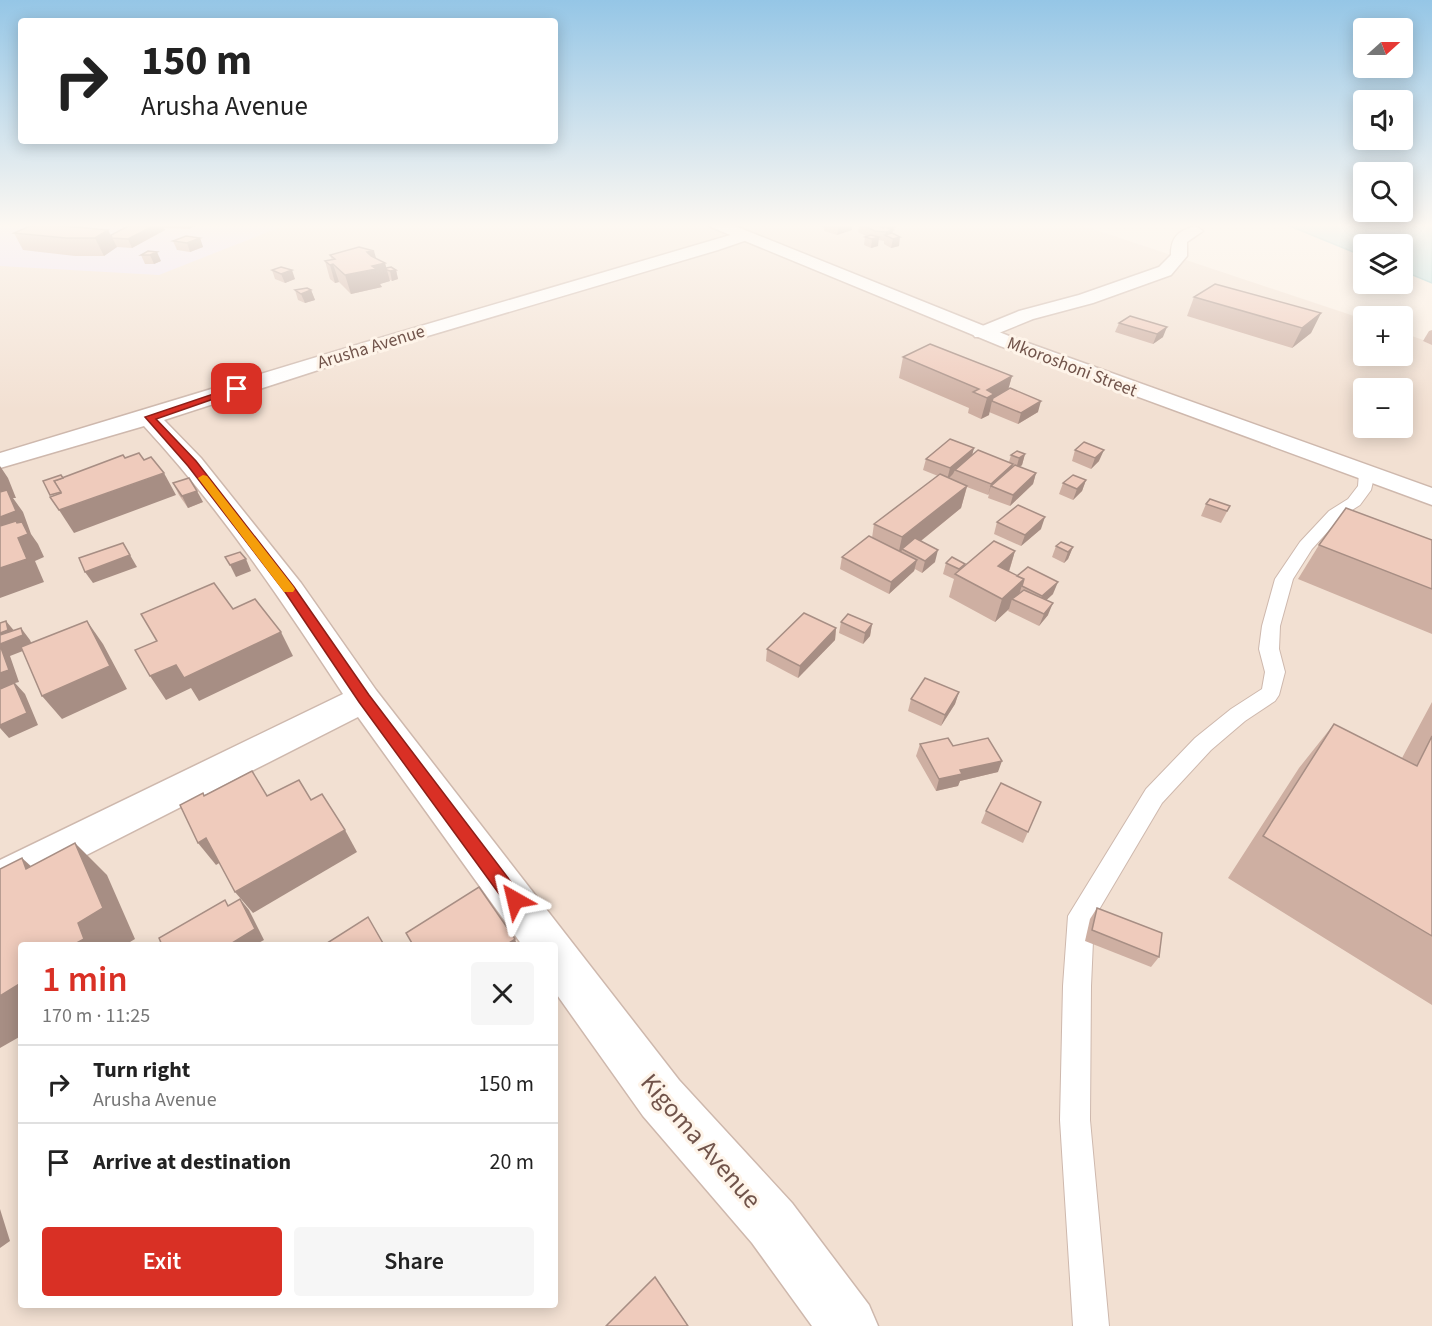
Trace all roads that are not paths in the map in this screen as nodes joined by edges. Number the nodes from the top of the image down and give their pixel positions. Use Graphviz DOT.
graph roads {
  1 [pos="579,286"];
  2 [pos="866,286"];
  3 [pos="1123,286"];
  4 [pos="982,333"];
  5 [pos="149,417"];
  6 [pos="0,462"];
  7 [pos="1368,474"];
  8 [pos="1432,497"];
  9 [pos="364,699"];
  10 [pos="0,880"];
  11 [pos="546,942"];
  12 [pos="558,959"];
  13 [pos="848,1326"];
  14 [pos="1091,1326"];
  1 -- 5 [label="street, Arusha Avenue"];
  2 -- 4 [label="street, Mkoroshoni Street"];
  3 -- 4 [label="street"];
  4 -- 7 [label="street, Mkoroshoni Street"];
  5 -- 6 [label="street, Arusha Avenue"];
  5 -- 9 [label="street"];
  7 -- 8 [label="street, Mkoroshoni Street"];
  7 -- 14 [label="lane"];
  9 -- 10 [label="street"];
  9 -- 11 [label="street"];
  12 -- 13 [label="street, Kigoma Avenue"];
}
